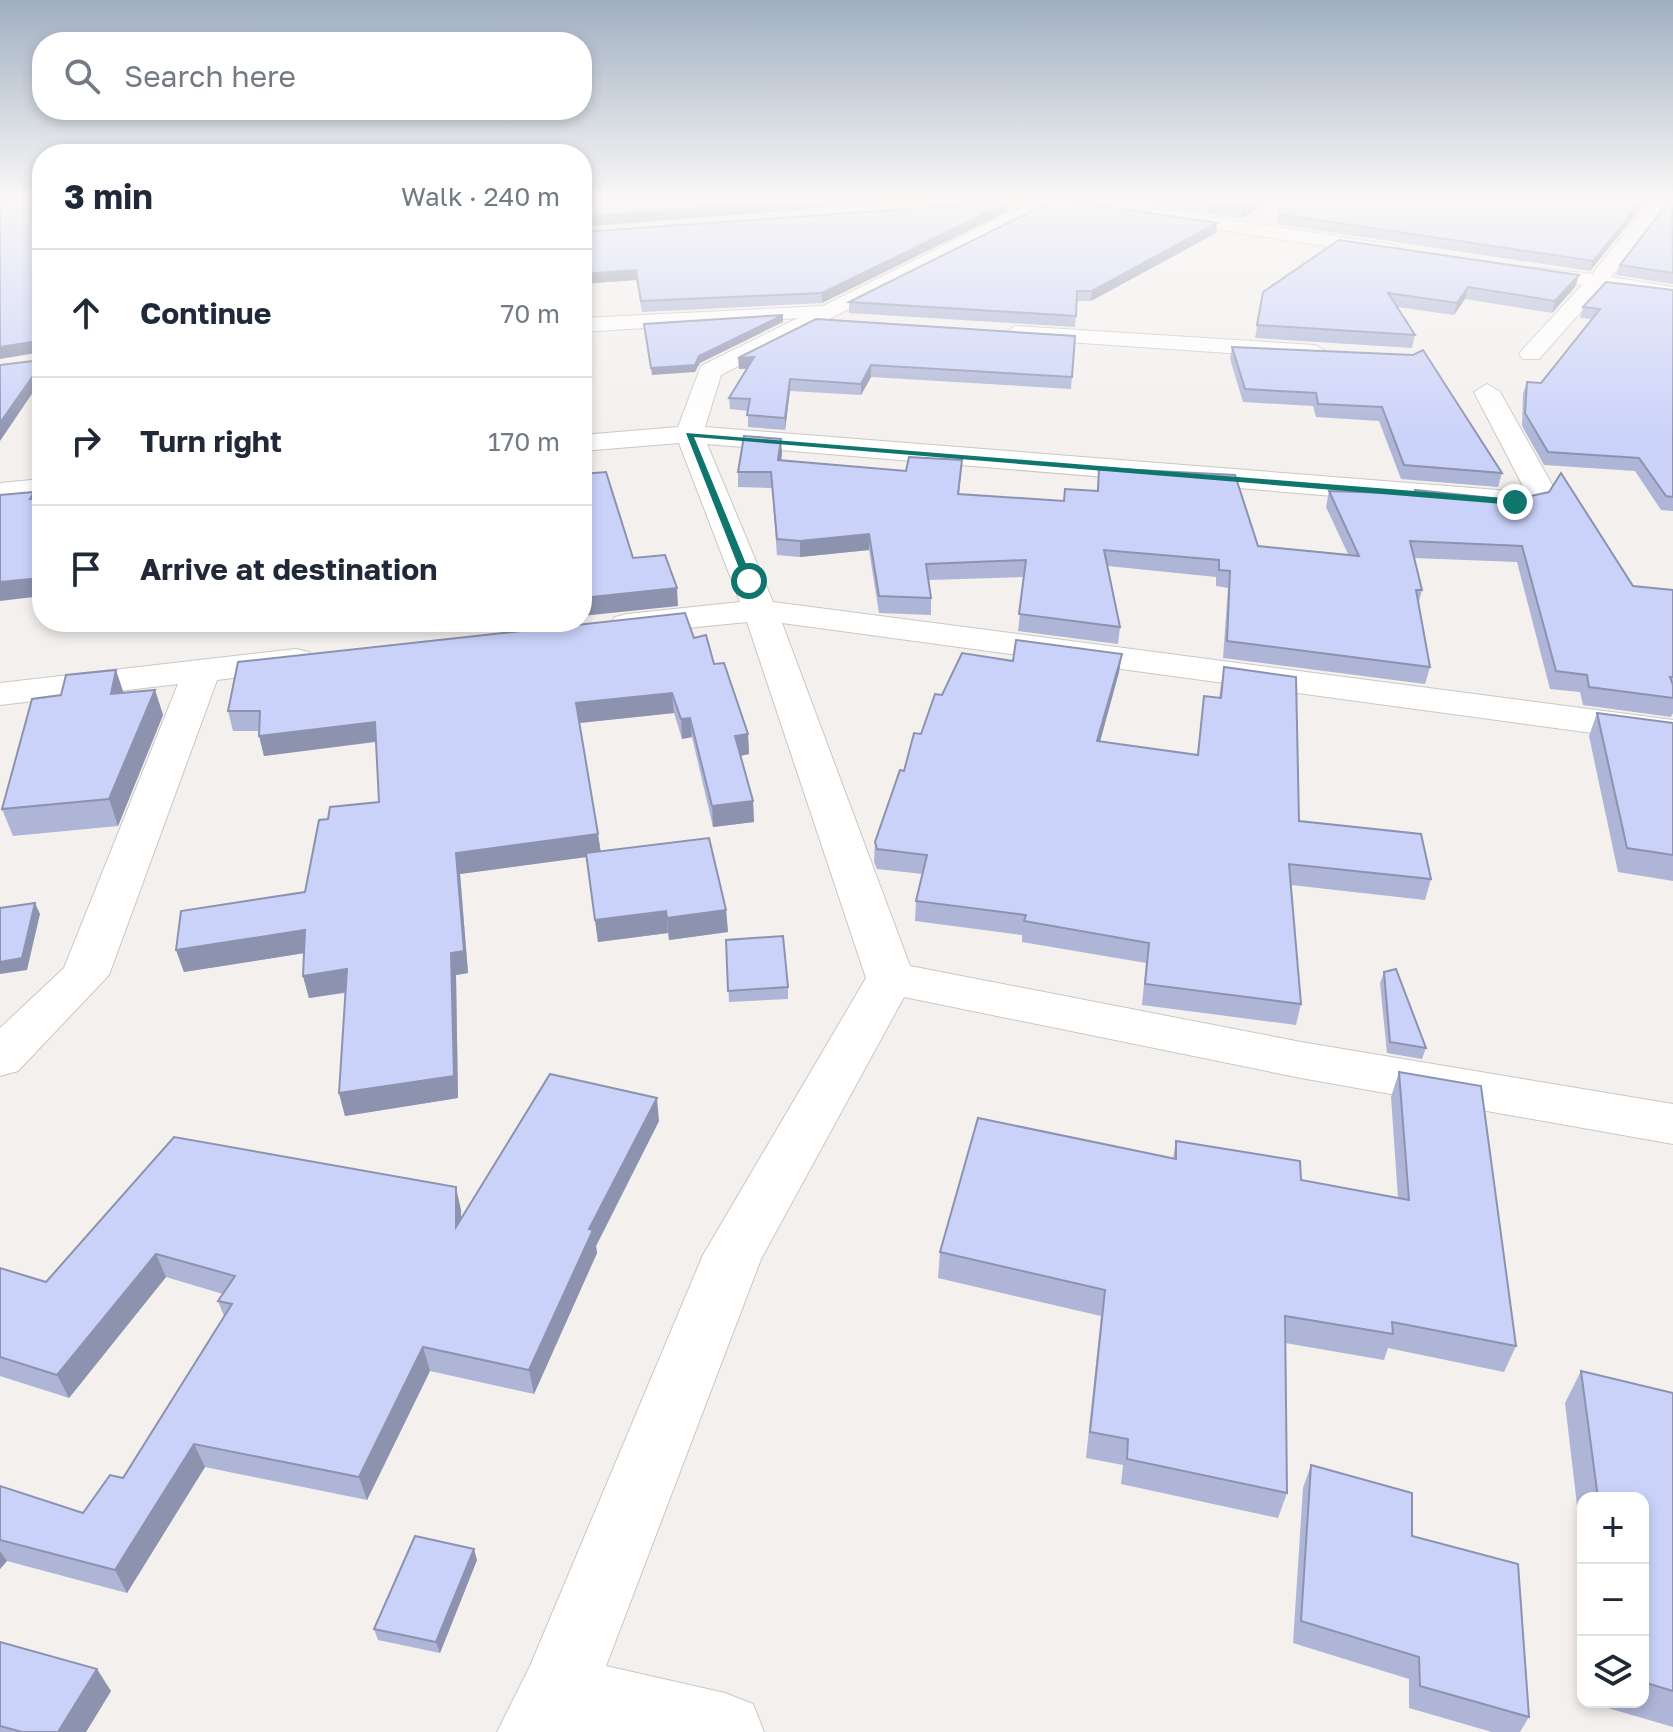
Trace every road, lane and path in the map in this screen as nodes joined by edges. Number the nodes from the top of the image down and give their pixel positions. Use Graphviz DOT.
graph roads {
  1 [pos="908,278"];
  2 [pos="1576,278"];
  3 [pos="1600,278"];
  4 [pos="1597,281"];
  5 [pos="1673,293"];
  6 [pos="833,317"];
  7 [pos="592,325"];
  8 [pos="1000,332"];
  9 [pos="1331,353"];
  10 [pos="1531,354"];
  11 [pos="1487,392"];
  12 [pos="689,434"];
  13 [pos="592,442"];
  14 [pos="32,489"];
  15 [pos="0,492"];
  16 [pos="760,610"];
  17 [pos="592,628"];
  18 [pos="326,657"];
  19 [pos="202,670"];
  20 [pos="0,694"];
  21 [pos="1673,732"];
  22 [pos="890,978"];
  23 [pos="0,1058"];
  24 [pos="1673,1124"];
  25 [pos="546,1712"];
  26 [pos="725,1732"];
  1 -- 6 [label="street"];
  2 -- 4 [label="street"];
  3 -- 4 [label="street"];
  4 -- 5 [label="street"];
  4 -- 10 [label="street"];
  6 -- 7 [label="street"];
  6 -- 12 [label="street"];
  8 -- 9 [label="street"];
  11 -- 12 [label="street"];
  12 -- 13 [label="street"];
  12 -- 16 [label="street"];
  14 -- 15 [label="street"];
  16 -- 17 [label="street"];
  16 -- 21 [label="street"];
  16 -- 22 [label="street"];
  18 -- 19 [label="street"];
  19 -- 20 [label="street"];
  19 -- 23 [label="street"];
  22 -- 24 [label="street"];
  22 -- 25 [label="street"];
  25 -- 26 [label="street"];
}
